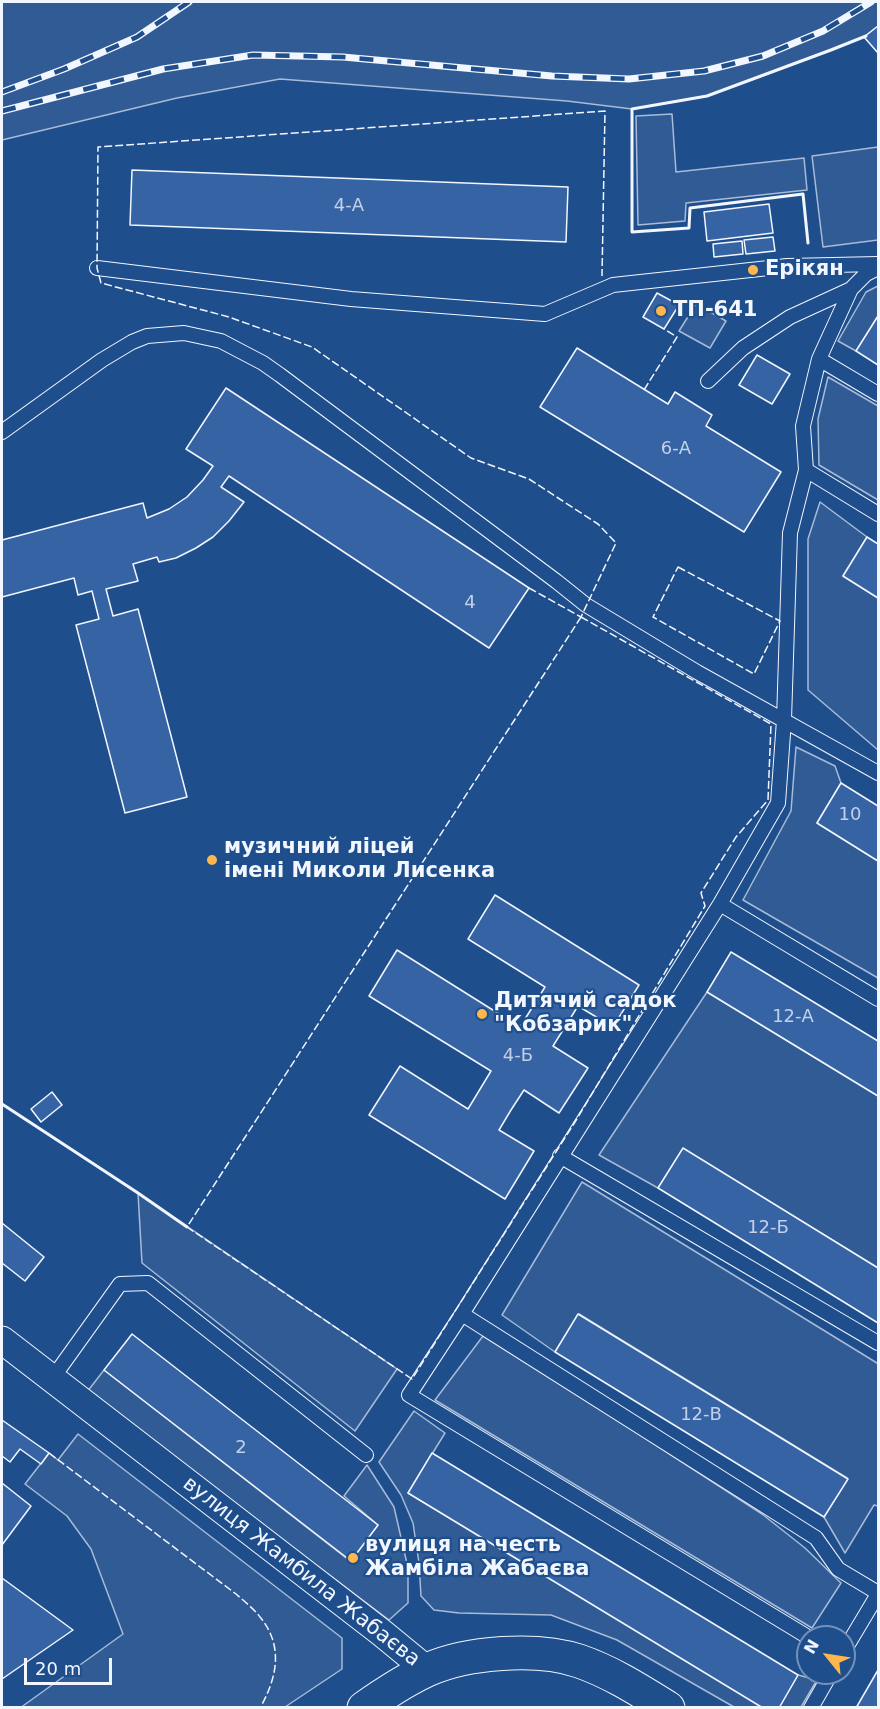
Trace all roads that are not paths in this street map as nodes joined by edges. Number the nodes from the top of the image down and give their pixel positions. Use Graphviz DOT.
graph roads {
  1 [pos="879,266"];
  2 [pos="97,268"];
  3 [pos="851,289"];
  4 [pos="819,359"];
  5 [pos="708,381"];
  6 [pos="879,394"];
  7 [pos="2,432"];
  8 [pos="807,470"];
  9 [pos="879,514"];
  10 [pos="783,720"];
  11 [pos="879,773"];
  12 [pos="720,903"];
  13 [pos="879,999"];
  14 [pos="560,1156"];
  15 [pos="462,1314"];
  16 [pos="2,1340"];
  17 [pos="879,1343"];
  18 [pos="52,1379"];
  19 [pos="366,1455"];
  20 [pos="879,1594"];
  21 [pos="796,1630"];
  22 [pos="856,1631"];
  23 [pos="427,1670"];
  24 [pos="824,1685"];
  25 [pos="364,1707"];
  26 [pos="668,1707"];
  27 [pos="811,1707"];
  1 -- 2 [label="lane"];
  1 -- 3 [label="lane"];
  3 -- 4 [label="lane"];
  3 -- 5 [label="lane"];
  4 -- 6 [label="lane"];
  4 -- 8 [label="lane"];
  7 -- 10 [label="lane"];
  8 -- 9 [label="lane"];
  8 -- 10 [label="lane"];
  10 -- 11 [label="lane"];
  10 -- 12 [label="lane"];
  12 -- 13 [label="lane"];
  12 -- 14 [label="lane"];
  14 -- 15 [label="lane"];
  14 -- 17 [label="lane"];
  15 -- 20 [label="lane"];
  15 -- 21 [label="lane"];
  16 -- 18 [label="street, вулиця Жамбила Жабаєва"];
  18 -- 19 [label="lane"];
  18 -- 23 [label="street, вулиця Жамбила Жабаєва"];
  20 -- 22 [label="lane"];
  23 -- 25 [label="street"];
  23 -- 26 [label="street, вулиця Жамбила Жабаєва"];
  24 -- 27 [label="lane"];
}
